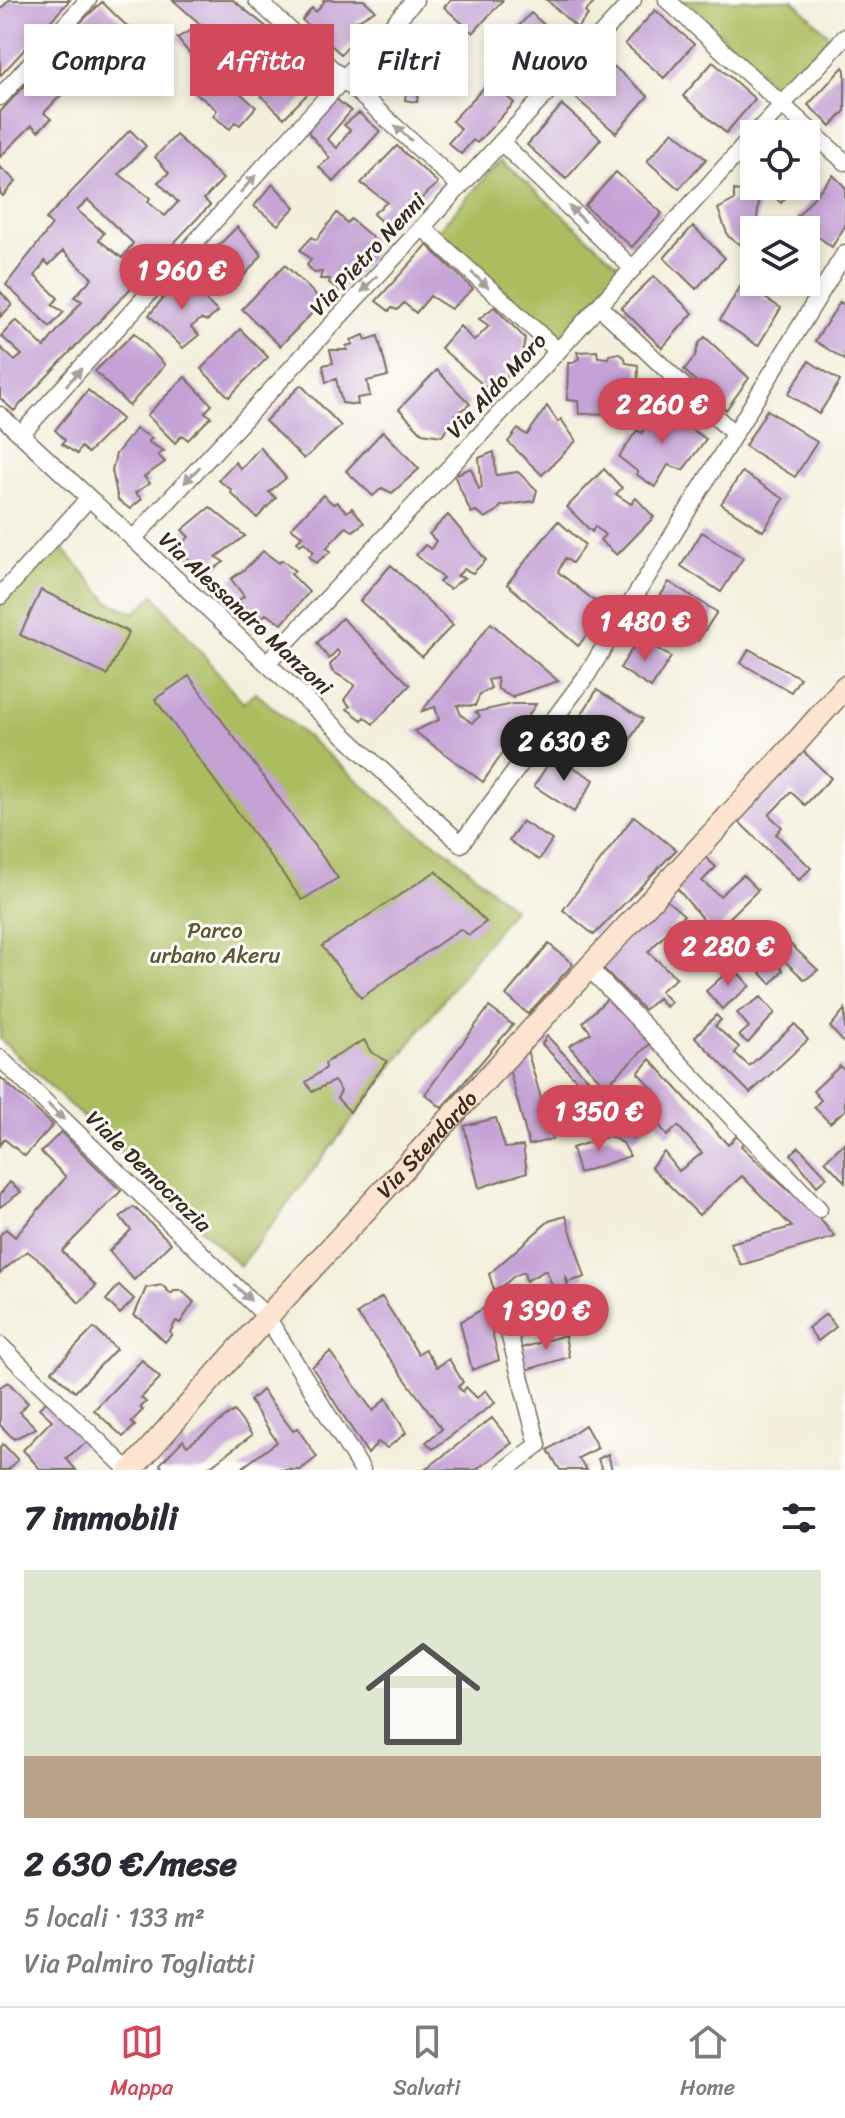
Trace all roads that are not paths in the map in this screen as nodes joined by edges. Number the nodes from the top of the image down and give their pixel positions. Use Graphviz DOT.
graph roads {
  1 [pos="88,0"];
  2 [pos="257,0"];
  3 [pos="415,0"];
  4 [pos="633,0"];
  5 [pos="667,0"];
  6 [pos="845,37"];
  7 [pos="344,79"];
  8 [pos="0,97"];
  9 [pos="781,105"];
  10 [pos="767,120"];
  11 [pos="501,142"];
  12 [pos="740,150"];
  13 [pos="845,162"];
  14 [pos="460,186"];
  15 [pos="422,227"];
  16 [pos="845,253"];
  17 [pos="633,269"];
  18 [pos="599,306"];
  19 [pos="558,351"];
  20 [pos="0,415"];
  21 [pos="733,433"];
  22 [pos="21,434"];
  23 [pos="89,498"];
  24 [pos="133,539"];
  25 [pos="0,596"];
  26 [pos="267,663"];
  27 [pos="845,687"];
  28 [pos="589,968"];
  29 [pos="0,1058"];
  30 [pos="819,1209"];
  31 [pos="503,1310"];
  32 [pos="267,1317"];
  33 [pos="0,1345"];
  34 [pos="130,1470"];
  35 [pos="362,1470"];
  36 [pos="505,1470"];
  1 -- 8 [label="street"];
  2 -- 7 [label="street"];
  3 -- 7 [label="street"];
  4 -- 11 [label="street, Via Pietro Nenni"];
  5 -- 9 [label="street"];
  6 -- 9 [label="street, Via Aldo Moro"];
  14 -- 7 [label="street, one-way"];
  22 -- 7 [label="street, one-way"];
  9 -- 10 [label="street, Via Aldo Moro"];
  9 -- 13 [label="street"];
  11 -- 14 [label="street, Via Pietro Nenni"];
  17 -- 11 [label="street, one-way"];
  12 -- 17 [label="street, Via Aldo Moro"];
  14 -- 15 [label="street, Via Pietro Nenni"];
  15 -- 19 [label="street, one-way"];
  15 -- 24 [label="street, Via Pietro Nenni, one-way"];
  16 -- 21 [label="street"];
  17 -- 18 [label="street, Via Aldo Moro"];
  18 -- 19 [label="street, Via Aldo Moro"];
  18 -- 21 [label="street"];
  19 -- 26 [label="street, Via Aldo Moro"];
  20 -- 22 [label="street, Via Alessandro Manzoni"];
  21 -- 26 [label="street, Via Alessandro Manzoni"];
  22 -- 23 [label="street, Via Alessandro Manzoni"];
  23 -- 24 [label="street, Via Alessandro Manzoni"];
  23 -- 25 [label="street"];
  24 -- 26 [label="street, Via Alessandro Manzoni"];
  27 -- 28 [label="street, Via Stendardo"];
  28 -- 30 [label="street"];
  28 -- 32 [label="street, Via Stendardo"];
  29 -- 32 [label="street, Viale Democrazia, one-way"];
  31 -- 36 [label="street"];
  32 -- 34 [label="street, Via Stendardo"];
  32 -- 35 [label="street, Viale Democrazia"];
  33 -- 34 [label="street"];
}
